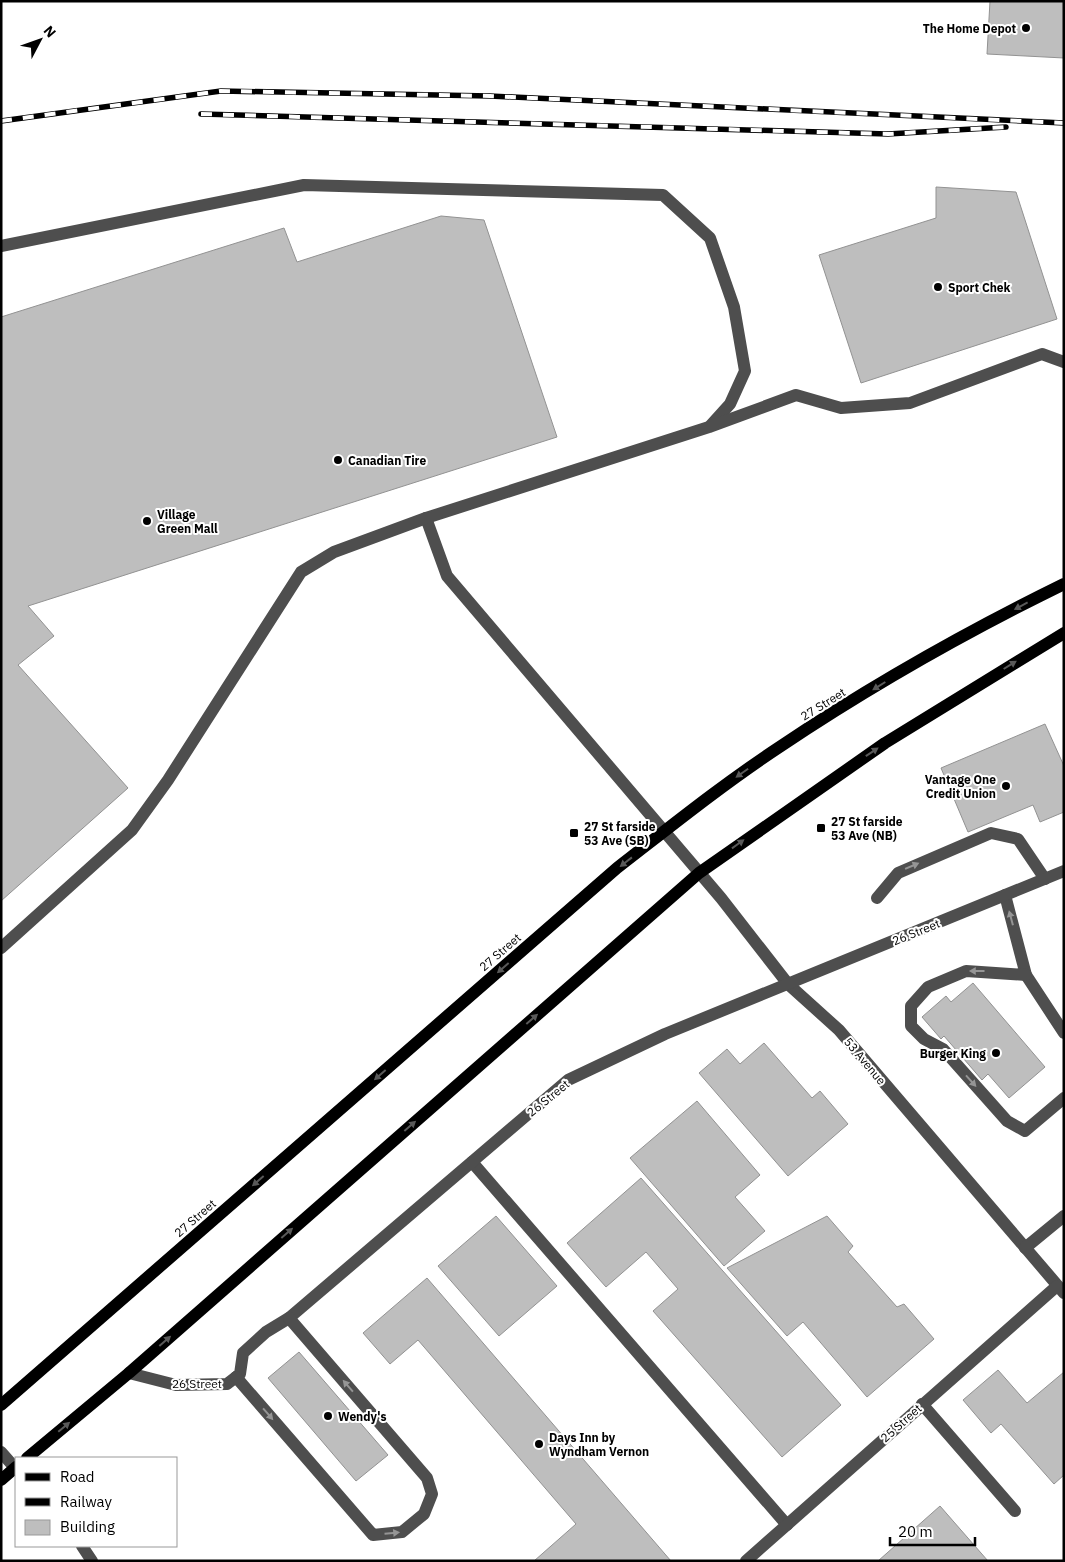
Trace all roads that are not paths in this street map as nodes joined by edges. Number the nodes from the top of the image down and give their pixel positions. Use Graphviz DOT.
graph roads {
  1 [pos="1,246"];
  2 [pos="1064,362"];
  3 [pos="709,427"];
  4 [pos="426,518"];
  5 [pos="1064,584"];
  6 [pos="1064,633"];
  7 [pos="664,832"];
  8 [pos="1064,871"];
  9 [pos="699,873"];
  10 [pos="1044,879"];
  11 [pos="1005,895"];
  12 [pos="877,898"];
  13 [pos="1,948"];
  14 [pos="1026,975"];
  15 [pos="788,984"];
  16 [pos="1064,1033"];
  17 [pos="1064,1098"];
  18 [pos="472,1162"];
  19 [pos="1064,1216"];
  20 [pos="1025,1248"];
  21 [pos="1061,1290"];
  22 [pos="289,1318"];
  23 [pos="129,1373"];
  24 [pos="236,1377"];
  25 [pos="922,1404"];
  26 [pos="1,1405"];
  27 [pos="1,1452"];
  28 [pos="28,1457"];
  29 [pos="15,1467"];
  30 [pos="15,1469"];
  31 [pos="1,1480"];
  32 [pos="1015,1511"];
  33 [pos="787,1525"];
  34 [pos="83,1547"];
  35 [pos="92,1561"];
  36 [pos="746,1561"];
  1 -- 3 [label="street"];
  2 -- 3 [label="street"];
  3 -- 4 [label="street"];
  4 -- 7 [label="street, 53 Avenue"];
  4 -- 13 [label="street"];
  5 -- 7 [label="main road, 27 Street, one-way"];
  9 -- 6 [label="main road, one-way"];
  7 -- 9 [label="street, 53 Avenue"];
  7 -- 26 [label="main road, 27 Street, one-way"];
  8 -- 10 [label="street, 26 Street"];
  9 -- 15 [label="street, 53 Avenue"];
  23 -- 9 [label="main road, one-way"];
  10 -- 11 [label="street, 26 Street"];
  12 -- 10 [label="street, one-way"];
  14 -- 11 [label="street, one-way"];
  11 -- 15 [label="street, 26 Street"];
  14 -- 16 [label="street"];
  14 -- 17 [label="street, one-way"];
  15 -- 18 [label="street, 26 Street"];
  15 -- 20 [label="street, 53 Avenue"];
  18 -- 22 [label="street, 26 Street"];
  18 -- 33 [label="street"];
  19 -- 20 [label="street"];
  20 -- 21 [label="street, 53 Avenue"];
  21 -- 25 [label="street, 25 Street"];
  22 -- 24 [label="street, 26 Street"];
  24 -- 22 [label="street, one-way"];
  23 -- 24 [label="street, 26 Street"];
  28 -- 23 [label="main road, one-way"];
  25 -- 32 [label="street"];
  25 -- 33 [label="street, 25 Street"];
  27 -- 29 [label="street"];
  30 -- 31 [label="main road"];
  33 -- 36 [label="street, 25 Street"];
  34 -- 35 [label="street"];
}
